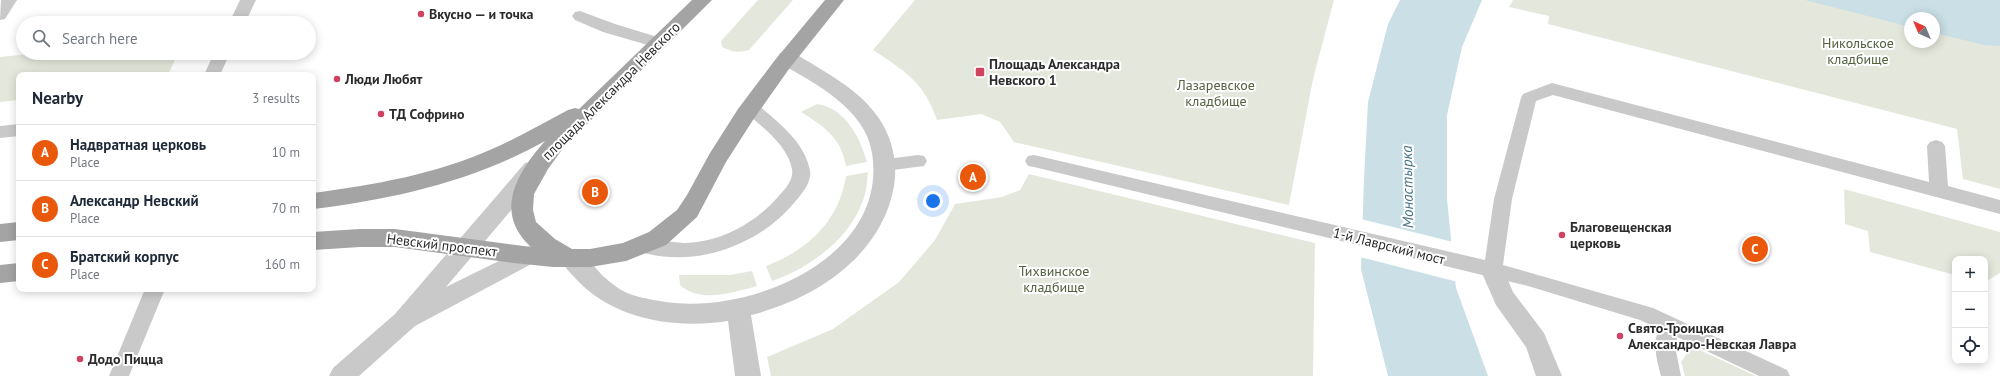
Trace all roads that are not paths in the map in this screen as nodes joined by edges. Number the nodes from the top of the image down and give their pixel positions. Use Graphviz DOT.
graph roads {
  1 [pos="9,0"];
  2 [pos="248,0"];
  3 [pos="703,0"];
  4 [pos="834,0"];
  5 [pos="0,14"];
  6 [pos="240,16"];
  7 [pos="580,16"];
  8 [pos="658,43"];
  9 [pos="787,58"];
  10 [pos="219,60"];
  11 [pos="213,72"];
  12 [pos="597,102"];
  13 [pos="750,107"];
  14 [pos="16,130"];
  15 [pos="0,132"];
  16 [pos="1936,146"];
  17 [pos="543,157"];
  18 [pos="918,161"];
  19 [pos="1034,161"];
  20 [pos="885,165"];
  21 [pos="1939,191"];
  22 [pos="316,201"];
  23 [pos="2000,207"];
  24 [pos="16,231"];
  25 [pos="0,233"];
  26 [pos="316,241"];
  27 [pos="644,246"];
  28 [pos="465,247"];
  29 [pos="530,255"];
  30 [pos="571,258"];
  31 [pos="1493,271"];
  32 [pos="16,272"];
  33 [pos="0,274"];
  34 [pos="153,292"];
  35 [pos="738,309"];
  36 [pos="404,321"];
  37 [pos="1671,326"];
  38 [pos="351,374"];
  39 [pos="119,376"];
  40 [pos="748,376"];
  41 [pos="1549,376"];
  42 [pos="1671,376"];
  43 [pos="1780,376"];
  1 -- 5 [label="lane"];
  2 -- 6 [label="lane"];
  3 -- 8 [label="main road, площадь Александра Невского"];
  4 -- 9 [label="main road, площадь Александра Невского"];
  7 -- 8 [label="lane"];
  8 -- 12 [label="main road, площадь Александра Невского"];
  9 -- 13 [label="main road, площадь Александра Невского"];
  9 -- 20 [label="street, площадь Александра Невского"];
  10 -- 11 [label="lane"];
  12 -- 17 [label="main road, площадь Александра Невского"];
  12 -- 22 [label="main road"];
  13 -- 27 [label="main road, площадь Александра Невского"];
  13 -- 27 [label="lane"];
  14 -- 15 [label="lane"];
  16 -- 21 [label="lane"];
  17 -- 28 [label="street"];
  17 -- 30 [label="main road, площадь Александра Невского"];
  18 -- 20 [label="lane"];
  19 -- 31 [label="lane, 1-й Лаврский мост"];
  20 -- 35 [label="street, площадь Александра Невского"];
  21 -- 23 [label="lane"];
  21 -- 31 [label="lane"];
  24 -- 25 [label="main road"];
  26 -- 28 [label="main road, Невский проспект"];
  27 -- 30 [label="main road, площадь Александра Невского"];
  28 -- 29 [label="main road, Невский проспект"];
  28 -- 36 [label="street"];
  29 -- 30 [label="main road, Невский проспект"];
  29 -- 36 [label="street"];
  30 -- 35 [label="street, площадь Александра Невского"];
  31 -- 37 [label="lane, 1-й Лаврский мост"];
  31 -- 41 [label="street"];
  32 -- 33 [label="main road"];
  34 -- 39 [label="lane"];
  35 -- 40 [label="street"];
  36 -- 38 [label="street"];
  37 -- 42 [label="lane"];
  37 -- 43 [label="lane, 1-й Лаврский мост"];
}
